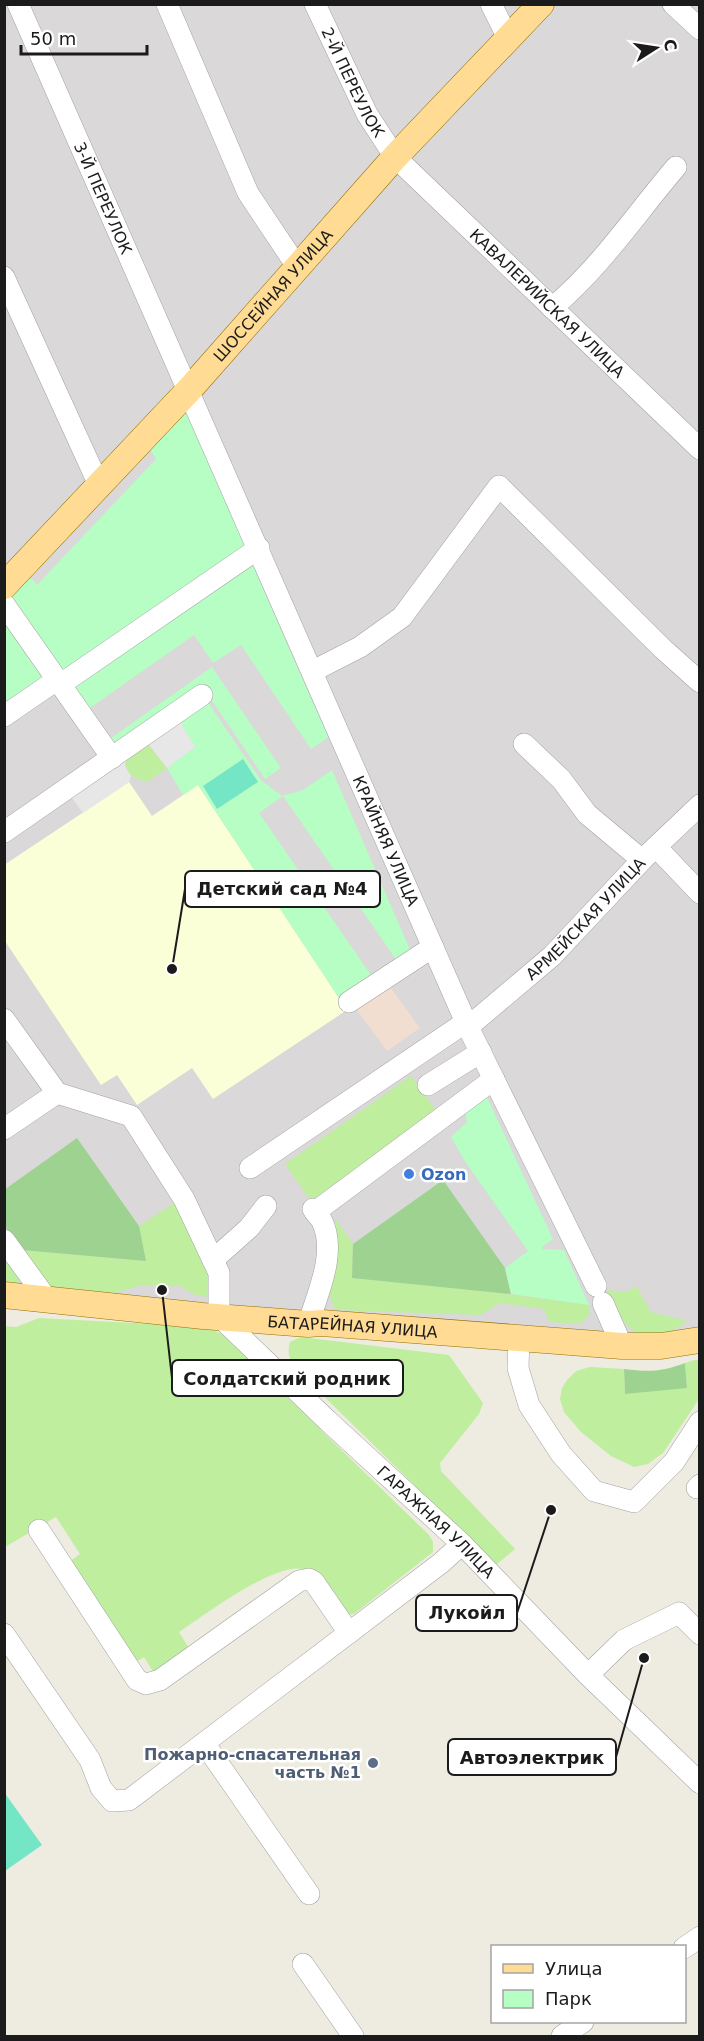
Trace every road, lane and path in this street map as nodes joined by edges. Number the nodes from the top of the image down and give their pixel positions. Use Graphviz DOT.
graph roads {
  1 [pos="18,4"];
  2 [pos="166,4"];
  3 [pos="315,4"];
  4 [pos="491,4"];
  5 [pos="541,4"];
  6 [pos="673,4"];
  7 [pos="699,29"];
  8 [pos="509,40"];
  9 [pos="395,157"];
  10 [pos="676,167"];
  11 [pos="298,268"];
  12 [pos="4,277"];
  13 [pos="552,308"];
  14 [pos="189,390"];
  15 [pos="699,449"];
  16 [pos="99,485"];
  17 [pos="259,548"];
  18 [pos="4,586"];
  19 [pos="4,604"];
  20 [pos="313,671"];
  21 [pos="60,682"];
  22 [pos="699,682"];
  23 [pos="202,695"];
  24 [pos="4,716"];
  25 [pos="524,744"];
  26 [pos="112,758"];
  27 [pos="699,805"];
  28 [pos="4,832"];
  29 [pos="649,854"];
  30 [pos="699,893"];
  31 [pos="434,947"];
  32 [pos="349,1002"];
  33 [pos="4,1019"];
  34 [pos="467,1024"];
  35 [pos="480,1052"];
  36 [pos="494,1079"];
  37 [pos="428,1085"];
  38 [pos="57,1093"];
  39 [pos="4,1129"];
  40 [pos="250,1168"];
  41 [pos="266,1206"];
  42 [pos="4,1240"];
  43 [pos="213,1260"];
  44 [pos="4,1295"];
  45 [pos="46,1298"];
  46 [pos="219,1316"];
  47 [pos="308,1324"];
  48 [pos="519,1340"];
  49 [pos="699,1340"];
  50 [pos="622,1346"];
  51 [pos="699,1422"];
  52 [pos="39,1530"];
  53 [pos="462,1544"];
  54 [pos="349,1633"];
  55 [pos="4,1634"];
  56 [pos="699,1635"];
  57 [pos="588,1675"];
  58 [pos="204,1743"];
  59 [pos="699,1783"];
  60 [pos="309,1894"];
  61 [pos="699,1937"];
  62 [pos="686,1947"];
  63 [pos="303,1964"];
  64 [pos="582,2023"];
  65 [pos="352,2037"];
  66 [pos="562,2037"];
  1 -- 14 [label="street, 3-Й ПЕРЕУЛОК"];
  2 -- 11 [label="street"];
  3 -- 9 [label="street, 2-Й ПЕРЕУЛОК"];
  4 -- 8 [label="street"];
  5 -- 8 [label="main road, ШОССЕЙНАЯ УЛИЦА"];
  6 -- 7 [label="street"];
  8 -- 9 [label="main road, ШОССЕЙНАЯ УЛИЦА"];
  9 -- 11 [label="main road, ШОССЕЙНАЯ УЛИЦА"];
  9 -- 13 [label="street, КАВАЛЕРИЙСКАЯ УЛИЦА"];
  10 -- 13 [label="street"];
  11 -- 14 [label="main road, ШОССЕЙНАЯ УЛИЦА"];
  12 -- 16 [label="street"];
  13 -- 15 [label="street, КАВАЛЕРИЙСКАЯ УЛИЦА"];
  14 -- 16 [label="main road, ШОССЕЙНАЯ УЛИЦА"];
  14 -- 17 [label="street, КРАЙНЯЯ УЛИЦА"];
  16 -- 18 [label="main road, ШОССЕЙНАЯ УЛИЦА"];
  17 -- 20 [label="street, КРАЙНЯЯ УЛИЦА"];
  17 -- 21 [label="street"];
  19 -- 21 [label="street"];
  20 -- 22 [label="street"];
  20 -- 31 [label="street, КРАЙНЯЯ УЛИЦА"];
  21 -- 24 [label="street"];
  21 -- 26 [label="street"];
  23 -- 26 [label="street"];
  25 -- 29 [label="street"];
  26 -- 28 [label="street"];
  27 -- 29 [label="street, АРМЕЙСКАЯ УЛИЦА"];
  29 -- 30 [label="street"];
  29 -- 34 [label="street, АРМЕЙСКАЯ УЛИЦА"];
  31 -- 32 [label="street"];
  31 -- 34 [label="street, КРАЙНЯЯ УЛИЦА"];
  33 -- 38 [label="street"];
  34 -- 35 [label="street, КРАЙНЯЯ УЛИЦА"];
  34 -- 40 [label="street, АРМЕЙСКАЯ УЛИЦА"];
  35 -- 36 [label="street, КРАЙНЯЯ УЛИЦА"];
  35 -- 37 [label="street"];
  36 -- 47 [label="street"];
  36 -- 50 [label="street, КРАЙНЯЯ УЛИЦА"];
  38 -- 39 [label="street"];
  38 -- 43 [label="street"];
  41 -- 43 [label="street"];
  42 -- 45 [label="street"];
  43 -- 46 [label="street"];
  44 -- 45 [label="main road, БАТАРЕЙНАЯ УЛИЦА"];
  45 -- 46 [label="main road, БАТАРЕЙНАЯ УЛИЦА"];
  46 -- 47 [label="main road, БАТАРЕЙНАЯ УЛИЦА"];
  46 -- 53 [label="street, ГАРАЖНАЯ УЛИЦА"];
  47 -- 48 [label="main road, БАТАРЕЙНАЯ УЛИЦА"];
  48 -- 50 [label="main road, БАТАРЕЙНАЯ УЛИЦА"];
  48 -- 51 [label="street"];
  49 -- 50 [label="main road, БАТАРЕЙНАЯ УЛИЦА"];
  52 -- 54 [label="street"];
  53 -- 54 [label="street"];
  53 -- 57 [label="street, ГАРАЖНАЯ УЛИЦА"];
  54 -- 58 [label="street"];
  55 -- 58 [label="street"];
  56 -- 57 [label="street"];
  57 -- 59 [label="street, ГАРАЖНАЯ УЛИЦА"];
  58 -- 60 [label="street"];
  61 -- 62 [label="street"];
  63 -- 65 [label="street"];
  64 -- 66 [label="street"];
}
